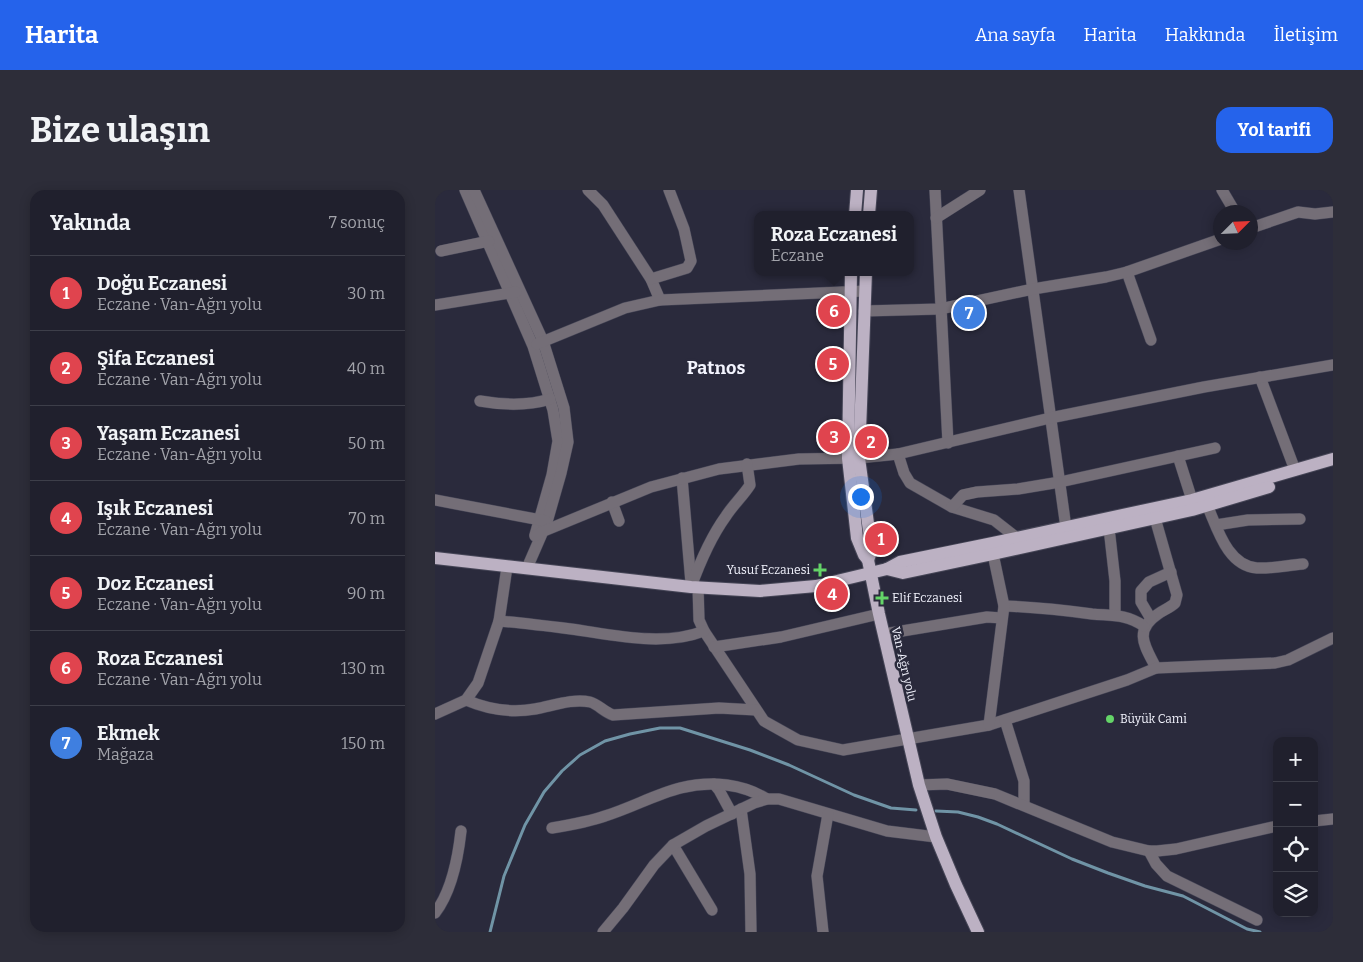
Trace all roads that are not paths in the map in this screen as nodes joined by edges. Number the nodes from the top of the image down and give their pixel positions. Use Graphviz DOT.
graph roads {
  1 [pos="465,190"];
  2 [pos="474,190"];
  3 [pos="669,190"];
  4 [pos="857,190"];
  5 [pos="871,190"];
  6 [pos="935,190"];
  7 [pos="980,190"];
  8 [pos="1019,190"];
  9 [pos="1222,190"];
  10 [pos="593,192"];
  11 [pos="1231,205"];
  12 [pos="855,211"];
  13 [pos="869,211"];
  14 [pos="1333,212"];
  15 [pos="936,218"];
  16 [pos="1258,226"];
  17 [pos="489,241"];
  18 [pos="1213,242"];
  19 [pos="441,251"];
  20 [pos="1127,272"];
  21 [pos="851,276"];
  22 [pos="866,276"];
  23 [pos="651,279"];
  24 [pos="1033,289"];
  25 [pos="850,291"];
  26 [pos="865,291"];
  27 [pos="515,292"];
  28 [pos="660,300"];
  29 [pos="435,305"];
  30 [pos="940,309"];
  31 [pos="864,311"];
  32 [pos="1151,340"];
  33 [pos="538,343"];
  34 [pos="1333,365"];
  35 [pos="1259,377"];
  36 [pos="550,399"];
  37 [pos="480,401"];
  38 [pos="1050,418"];
  39 [pos="948,442"];
  40 [pos="1215,448"];
  41 [pos="898,454"];
  42 [pos="1178,456"];
  43 [pos="853,458"];
  44 [pos="1333,459"];
  45 [pos="747,464"];
  46 [pos="1333,468"];
  47 [pos="1295,470"];
  48 [pos="682,478"];
  49 [pos="1060,482"];
  50 [pos="435,500"];
  51 [pos="1192,500"];
  52 [pos="612,502"];
  53 [pos="1207,505"];
  54 [pos="952,507"];
  55 [pos="1155,518"];
  56 [pos="1300,519"];
  57 [pos="619,522"];
  58 [pos="1216,525"];
  59 [pos="541,527"];
  60 [pos="1109,528"];
  61 [pos="1066,533"];
  62 [pos="1017,538"];
  63 [pos="993,549"];
  64 [pos="435,558"];
  65 [pos="1303,564"];
  66 [pos="507,567"];
  67 [pos="527,568"];
  68 [pos="1171,572"];
  69 [pos="871,573"];
  70 [pos="694,587"];
  71 [pos="1003,612"];
  72 [pos="879,614"];
  73 [pos="1115,615"];
  74 [pos="499,621"];
  75 [pos="1148,622"];
  76 [pos="704,630"];
  77 [pos="884,634"];
  78 [pos="1333,638"];
  79 [pos="714,647"];
  80 [pos="1156,668"];
  81 [pos="466,700"];
  82 [pos="757,710"];
  83 [pos="435,714"];
  84 [pos="1005,720"];
  85 [pos="989,725"];
  86 [pos="908,739"];
  87 [pos="713,784"];
  88 [pos="919,785"];
  89 [pos="767,799"];
  90 [pos="1024,806"];
  91 [pos="737,812"];
  92 [pos="828,814"];
  93 [pos="1333,819"];
  94 [pos="1318,821"];
  95 [pos="1273,827"];
  96 [pos="552,828"];
  97 [pos="461,832"];
  98 [pos="936,838"];
  99 [pos="673,845"];
  100 [pos="1149,851"];
  101 [pos="712,910"];
  102 [pos="435,913"];
  103 [pos="1257,920"];
  104 [pos="974,931"];
  105 [pos="603,932"];
  106 [pos="751,932"];
  107 [pos="823,932"];
  1 -- 17 [label="street"];
  2 -- 27 [label="street"];
  3 -- 23 [label="street"];
  4 -- 12 [label="main road"];
  5 -- 13 [label="main road"];
  6 -- 15 [label="street"];
  7 -- 15 [label="street"];
  8 -- 24 [label="street"];
  9 -- 11 [label="street"];
  10 -- 23 [label="street"];
  14 -- 16 [label="street"];
  15 -- 30 [label="street"];
  17 -- 19 [label="street"];
  17 -- 27 [label="street"];
  18 -- 20 [label="street"];
  20 -- 24 [label="street"];
  20 -- 32 [label="street"];
  21 -- 25 [label="main road, Van-Ağrı yolu"];
  22 -- 26 [label="main road"];
  23 -- 28 [label="street"];
  24 -- 30 [label="street"];
  24 -- 38 [label="street"];
  25 -- 26 [label="street"];
  25 -- 28 [label="street"];
  25 -- 43 [label="main road, Van-Ağrı yolu"];
  26 -- 31 [label="main road"];
  27 -- 29 [label="street"];
  27 -- 33 [label="street"];
  28 -- 33 [label="street"];
  30 -- 31 [label="street"];
  30 -- 39 [label="street"];
  31 -- 43 [label="main road"];
  33 -- 36 [label="street"];
  33 -- 59 [label="street"];
  34 -- 35 [label="street"];
  35 -- 38 [label="street"];
  35 -- 47 [label="street"];
  36 -- 37 [label="street"];
  36 -- 59 [label="street"];
  38 -- 39 [label="street"];
  38 -- 49 [label="street"];
  39 -- 41 [label="street"];
  40 -- 42 [label="street"];
  41 -- 43 [label="street"];
  41 -- 54 [label="street"];
  42 -- 49 [label="street"];
  42 -- 51 [label="street"];
  43 -- 45 [label="street"];
  43 -- 69 [label="main road, Van-Ağrı yolu"];
  44 -- 47 [label="main road"];
  45 -- 48 [label="street"];
  45 -- 70 [label="street"];
  46 -- 53 [label="main road"];
  47 -- 51 [label="main road"];
  48 -- 52 [label="street"];
  48 -- 70 [label="street"];
  49 -- 54 [label="street"];
  49 -- 61 [label="street"];
  50 -- 59 [label="street"];
  51 -- 61 [label="main road"];
  52 -- 57 [label="street"];
  52 -- 59 [label="street"];
  53 -- 55 [label="main road"];
  53 -- 58 [label="street"];
  54 -- 62 [label="street"];
  55 -- 60 [label="main road"];
  55 -- 68 [label="street"];
  56 -- 58 [label="street"];
  58 -- 65 [label="street"];
  59 -- 67 [label="street"];
  60 -- 61 [label="main road"];
  60 -- 73 [label="street"];
  61 -- 62 [label="main road"];
  61 -- 63 [label="main road"];
  62 -- 63 [label="main road"];
  63 -- 69 [label="main road"];
  63 -- 71 [label="street"];
  64 -- 66 [label="main road"];
  66 -- 67 [label="main road"];
  66 -- 74 [label="street"];
  67 -- 70 [label="main road"];
  68 -- 75 [label="street"];
  68 -- 75 [label="street"];
  69 -- 70 [label="main road"];
  69 -- 72 [label="main road, Van-Ağrı yolu"];
  70 -- 76 [label="street"];
  71 -- 73 [label="street"];
  71 -- 77 [label="street"];
  71 -- 85 [label="street"];
  72 -- 77 [label="main road, Van-Ağrı yolu"];
  72 -- 79 [label="street"];
  73 -- 75 [label="street"];
  74 -- 76 [label="street"];
  74 -- 81 [label="street"];
  75 -- 80 [label="street"];
  76 -- 79 [label="street"];
  77 -- 86 [label="main road, Van-Ağrı yolu"];
  78 -- 80 [label="street"];
  79 -- 82 [label="street"];
  80 -- 84 [label="street"];
  81 -- 82 [label="street"];
  81 -- 83 [label="street"];
  82 -- 86 [label="street"];
  84 -- 85 [label="street"];
  84 -- 90 [label="street"];
  85 -- 86 [label="street"];
  86 -- 88 [label="main road, Van-Ağrı yolu"];
  87 -- 89 [label="street"];
  87 -- 91 [label="street"];
  87 -- 96 [label="street"];
  88 -- 90 [label="street"];
  88 -- 98 [label="main road, Van-Ağrı yolu"];
  89 -- 91 [label="street"];
  89 -- 92 [label="street"];
  90 -- 100 [label="street"];
  91 -- 99 [label="street"];
  91 -- 106 [label="street"];
  92 -- 98 [label="street"];
  92 -- 107 [label="street"];
  93 -- 94 [label="street"];
  95 -- 100 [label="street"];
  97 -- 102 [label="street"];
  98 -- 104 [label="main road, Van-Ağrı yolu"];
  99 -- 101 [label="street"];
  99 -- 105 [label="street"];
  100 -- 103 [label="street"];
}
